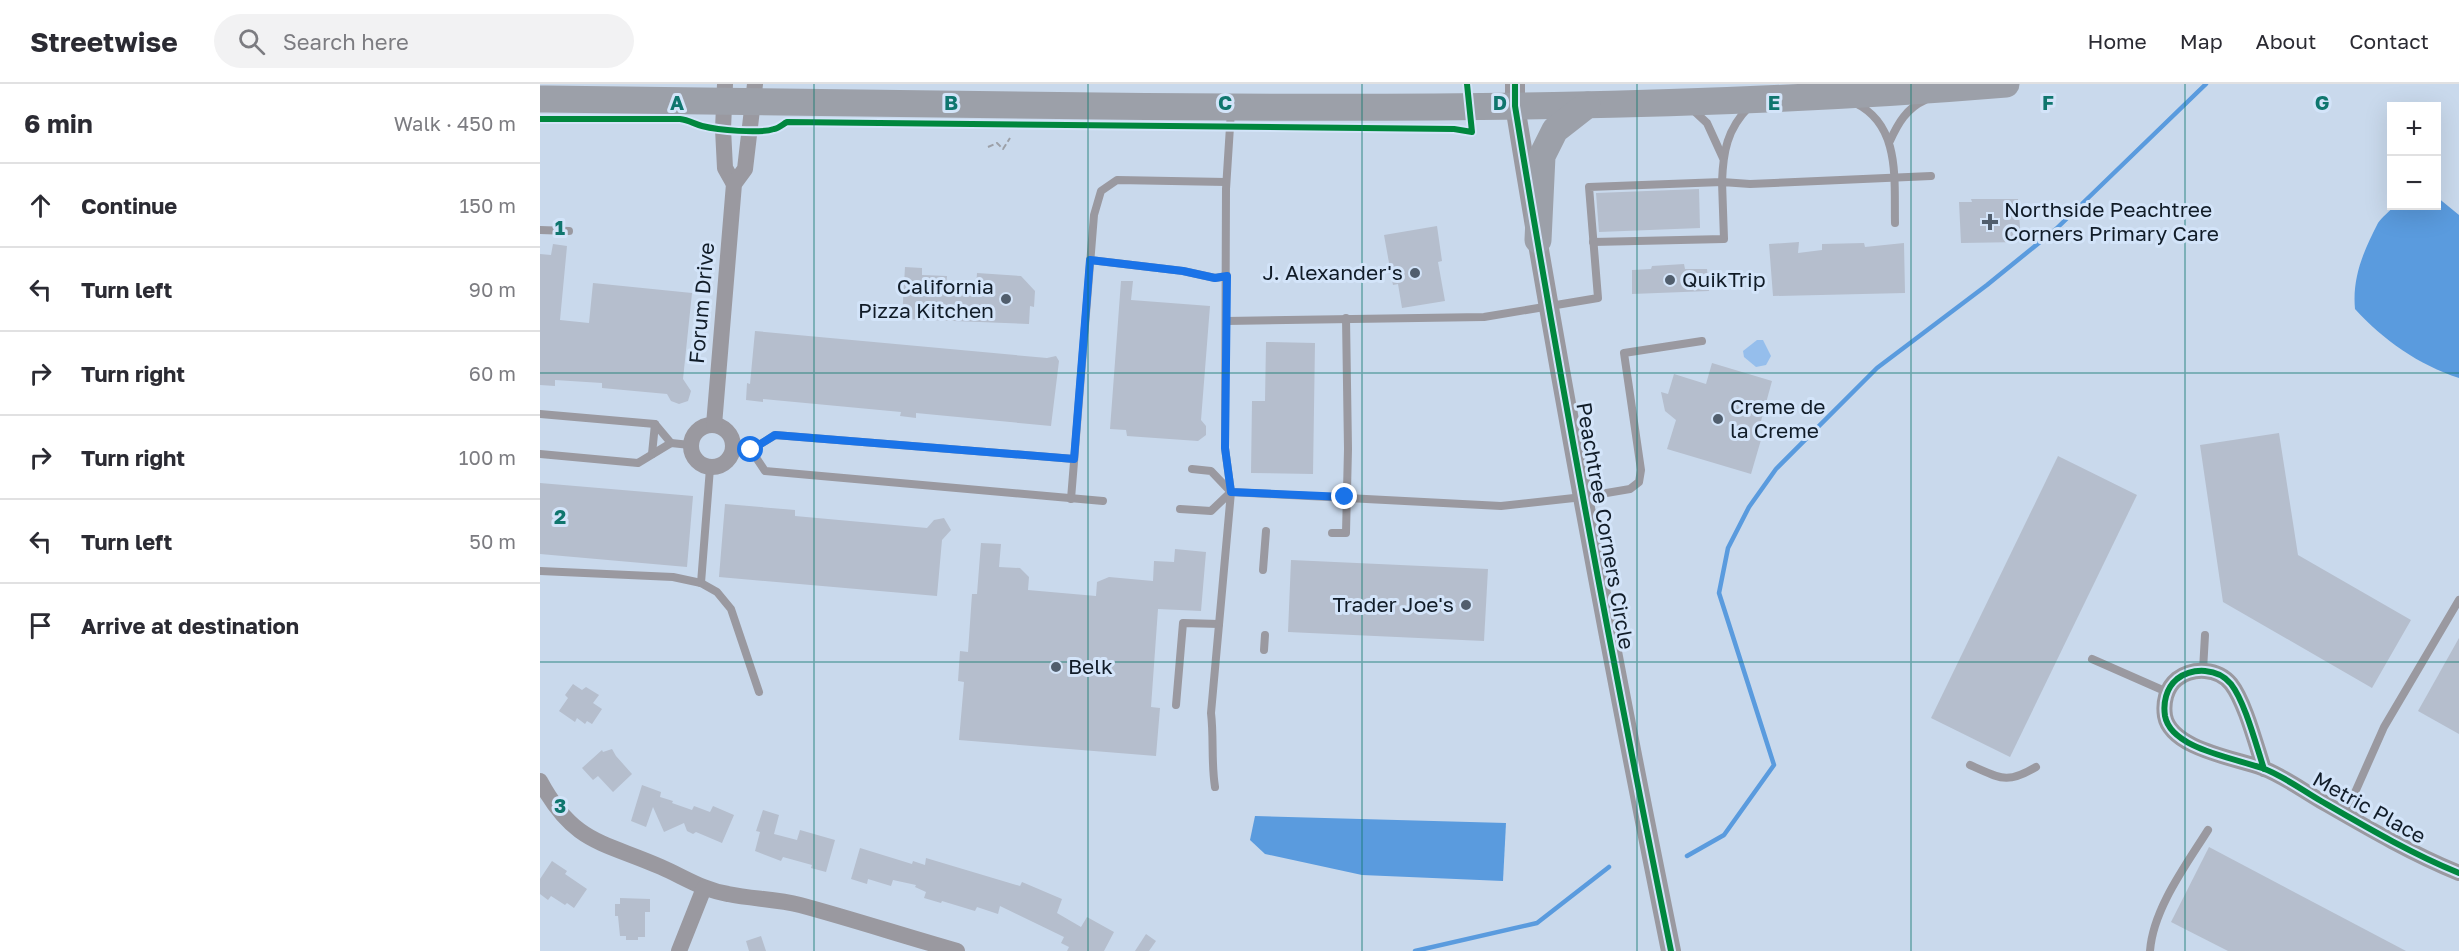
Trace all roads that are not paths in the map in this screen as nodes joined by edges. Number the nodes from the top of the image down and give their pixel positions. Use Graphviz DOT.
graph roads {
  1 [pos="2006,84"];
  2 [pos="1935,88"];
  3 [pos="1512,91"];
  4 [pos="724,93"];
  5 [pos="754,93"];
  6 [pos="1839,96"];
  7 [pos="540,99"];
  8 [pos="1756,99"];
  9 [pos="1685,102"];
  10 [pos="1587,105"];
  11 [pos="1231,108"];
  12 [pos="1890,141"];
  13 [pos="1723,159"];
  14 [pos="1931,176"];
  15 [pos="1894,178"];
  16 [pos="1226,182"];
  17 [pos="1722,182"];
  18 [pos="734,184"];
  19 [pos="1894,223"];
  20 [pos="540,230"];
  21 [pos="569,231"];
  22 [pos="1538,240"];
  23 [pos="1593,243"];
  24 [pos="1090,260"];
  25 [pos="1227,276"];
  26 [pos="1548,307"];
  27 [pos="1346,318"];
  28 [pos="1226,321"];
  29 [pos="1702,341"];
  30 [pos="540,414"];
  31 [pos="655,424"];
  32 [pos="714,425"];
  33 [pos="671,443"];
  34 [pos="690,445"];
  35 [pos="733,449"];
  36 [pos="751,450"];
  37 [pos="540,454"];
  38 [pos="652,454"];
  39 [pos="1074,459"];
  40 [pos="710,468"];
  41 [pos="1192,469"];
  42 [pos="1231,492"];
  43 [pos="1345,497"];
  44 [pos="1583,497"];
  45 [pos="1071,499"];
  46 [pos="1102,501"];
  47 [pos="1180,509"];
  48 [pos="1266,531"];
  49 [pos="1332,533"];
  50 [pos="1263,570"];
  51 [pos="540,571"];
  52 [pos="701,584"];
  53 [pos="2459,600"];
  54 [pos="1220,624"];
  55 [pos="2205,634"];
  56 [pos="1265,635"];
  57 [pos="1264,650"];
  58 [pos="2092,659"];
  59 [pos="2203,670"];
  60 [pos="759,692"];
  61 [pos="2167,693"];
  62 [pos="1176,705"];
  63 [pos="1970,765"];
  64 [pos="2036,767"];
  65 [pos="2264,769"];
  66 [pos="540,781"];
  67 [pos="1215,787"];
  68 [pos="2345,815"];
  69 [pos="2208,830"];
  70 [pos="2459,873"];
  71 [pos="704,888"];
  72 [pos="679,951"];
  73 [pos="957,951"];
  74 [pos="1671,951"];
  75 [pos="2150,951"];
  1 -- 2 [label="highway"];
  2 -- 6 [label="highway"];
  2 -- 12 [label="lane"];
  3 -- 10 [label="highway"];
  3 -- 11 [label="highway"];
  3 -- 22 [label="street, Peachtree Corners Circle"];
  4 -- 5 [label="highway"];
  4 -- 7 [label="highway"];
  4 -- 18 [label="street, Forum Drive"];
  5 -- 11 [label="highway"];
  5 -- 18 [label="street, Forum Drive"];
  6 -- 8 [label="highway"];
  6 -- 12 [label="lane"];
  8 -- 9 [label="highway"];
  8 -- 13 [label="lane"];
  9 -- 10 [label="highway"];
  9 -- 13 [label="lane"];
  10 -- 22 [label="highway"];
  11 -- 16 [label="lane"];
  12 -- 15 [label="lane"];
  13 -- 17 [label="lane"];
  14 -- 15 [label="lane"];
  15 -- 17 [label="lane"];
  15 -- 19 [label="lane"];
  16 -- 24 [label="lane"];
  16 -- 25 [label="lane"];
  17 -- 23 [label="lane"];
  17 -- 23 [label="lane"];
  18 -- 32 [label="street, Forum Drive"];
  20 -- 21 [label="lane"];
  22 -- 26 [label="street, Peachtree Corners Circle"];
  23 -- 26 [label="lane"];
  24 -- 25 [label="lane"];
  24 -- 39 [label="lane"];
  25 -- 28 [label="lane"];
  26 -- 27 [label="lane"];
  26 -- 44 [label="street, Peachtree Corners Circle"];
  27 -- 28 [label="lane"];
  27 -- 43 [label="lane"];
  28 -- 42 [label="lane"];
  29 -- 44 [label="lane"];
  30 -- 31 [label="lane"];
  31 -- 33 [label="lane"];
  31 -- 38 [label="lane"];
  32 -- 34 [label="street"];
  32 -- 35 [label="street"];
  33 -- 34 [label="lane"];
  33 -- 38 [label="lane"];
  34 -- 40 [label="street"];
  35 -- 36 [label="lane"];
  35 -- 40 [label="street"];
  36 -- 39 [label="lane"];
  36 -- 45 [label="lane"];
  37 -- 38 [label="lane"];
  39 -- 45 [label="lane"];
  40 -- 52 [label="lane"];
  41 -- 42 [label="lane"];
  42 -- 43 [label="lane"];
  42 -- 47 [label="lane"];
  42 -- 54 [label="lane"];
  43 -- 44 [label="lane"];
  43 -- 49 [label="lane"];
  44 -- 74 [label="street, Peachtree Corners Circle"];
  45 -- 46 [label="lane"];
  48 -- 50 [label="lane"];
  51 -- 52 [label="lane"];
  52 -- 60 [label="lane"];
  53 -- 68 [label="lane"];
  54 -- 62 [label="lane"];
  54 -- 67 [label="lane"];
  55 -- 59 [label="lane"];
  56 -- 57 [label="lane"];
  58 -- 61 [label="lane"];
  59 -- 61 [label="street"];
  59 -- 65 [label="street"];
  61 -- 65 [label="street, Metric Place"];
  63 -- 64 [label="lane"];
  65 -- 68 [label="street, Metric Place"];
  66 -- 71 [label="street"];
  68 -- 70 [label="street, Metric Place"];
  69 -- 75 [label="lane"];
  71 -- 72 [label="street"];
  71 -- 73 [label="street"];
}
